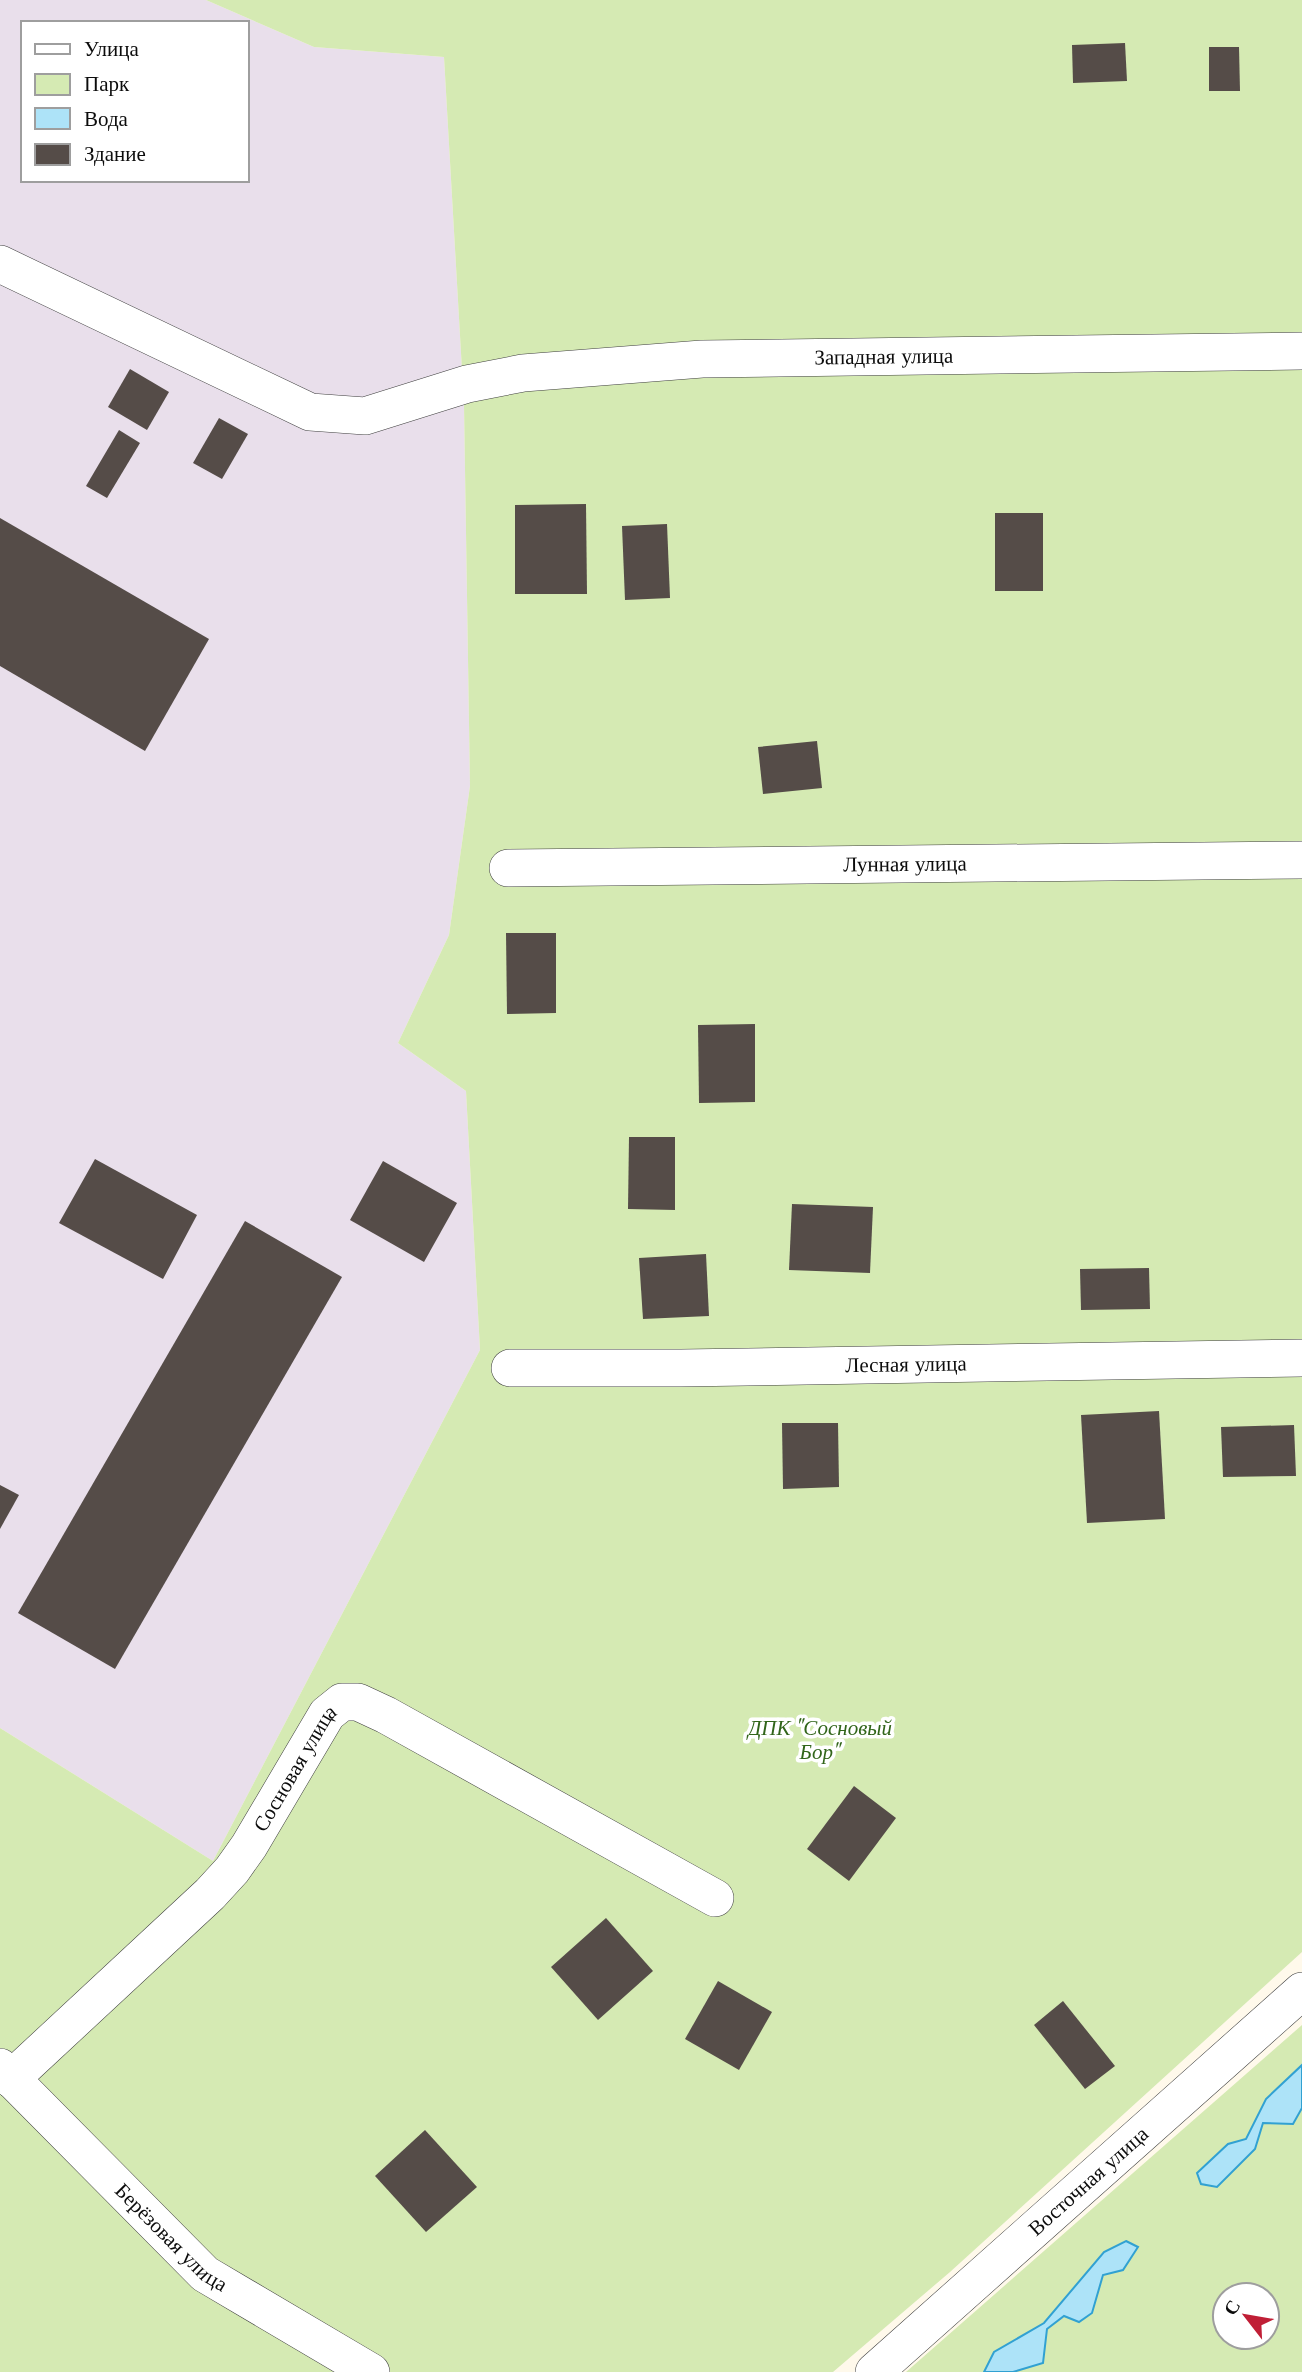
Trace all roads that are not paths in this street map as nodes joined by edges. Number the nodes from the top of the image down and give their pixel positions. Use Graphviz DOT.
graph roads {
  1 [pos="0,264"];
  2 [pos="1302,351"];
  3 [pos="1302,860"];
  4 [pos="508,868"];
  5 [pos="1302,1358"];
  6 [pos="510,1368"];
  7 [pos="715,1898"];
  8 [pos="1302,1991"];
  9 [pos="6,2073"];
  10 [pos="371,2372"];
  11 [pos="874,2372"];
  1 -- 2 [label="street, Западная улица"];
  3 -- 4 [label="street, Лунная улица"];
  5 -- 6 [label="street, Лесная улица"];
  7 -- 9 [label="street, Сосновая улица"];
  8 -- 11 [label="street, Восточная улица"];
  9 -- 10 [label="street, Берёзовая улица"];
}
